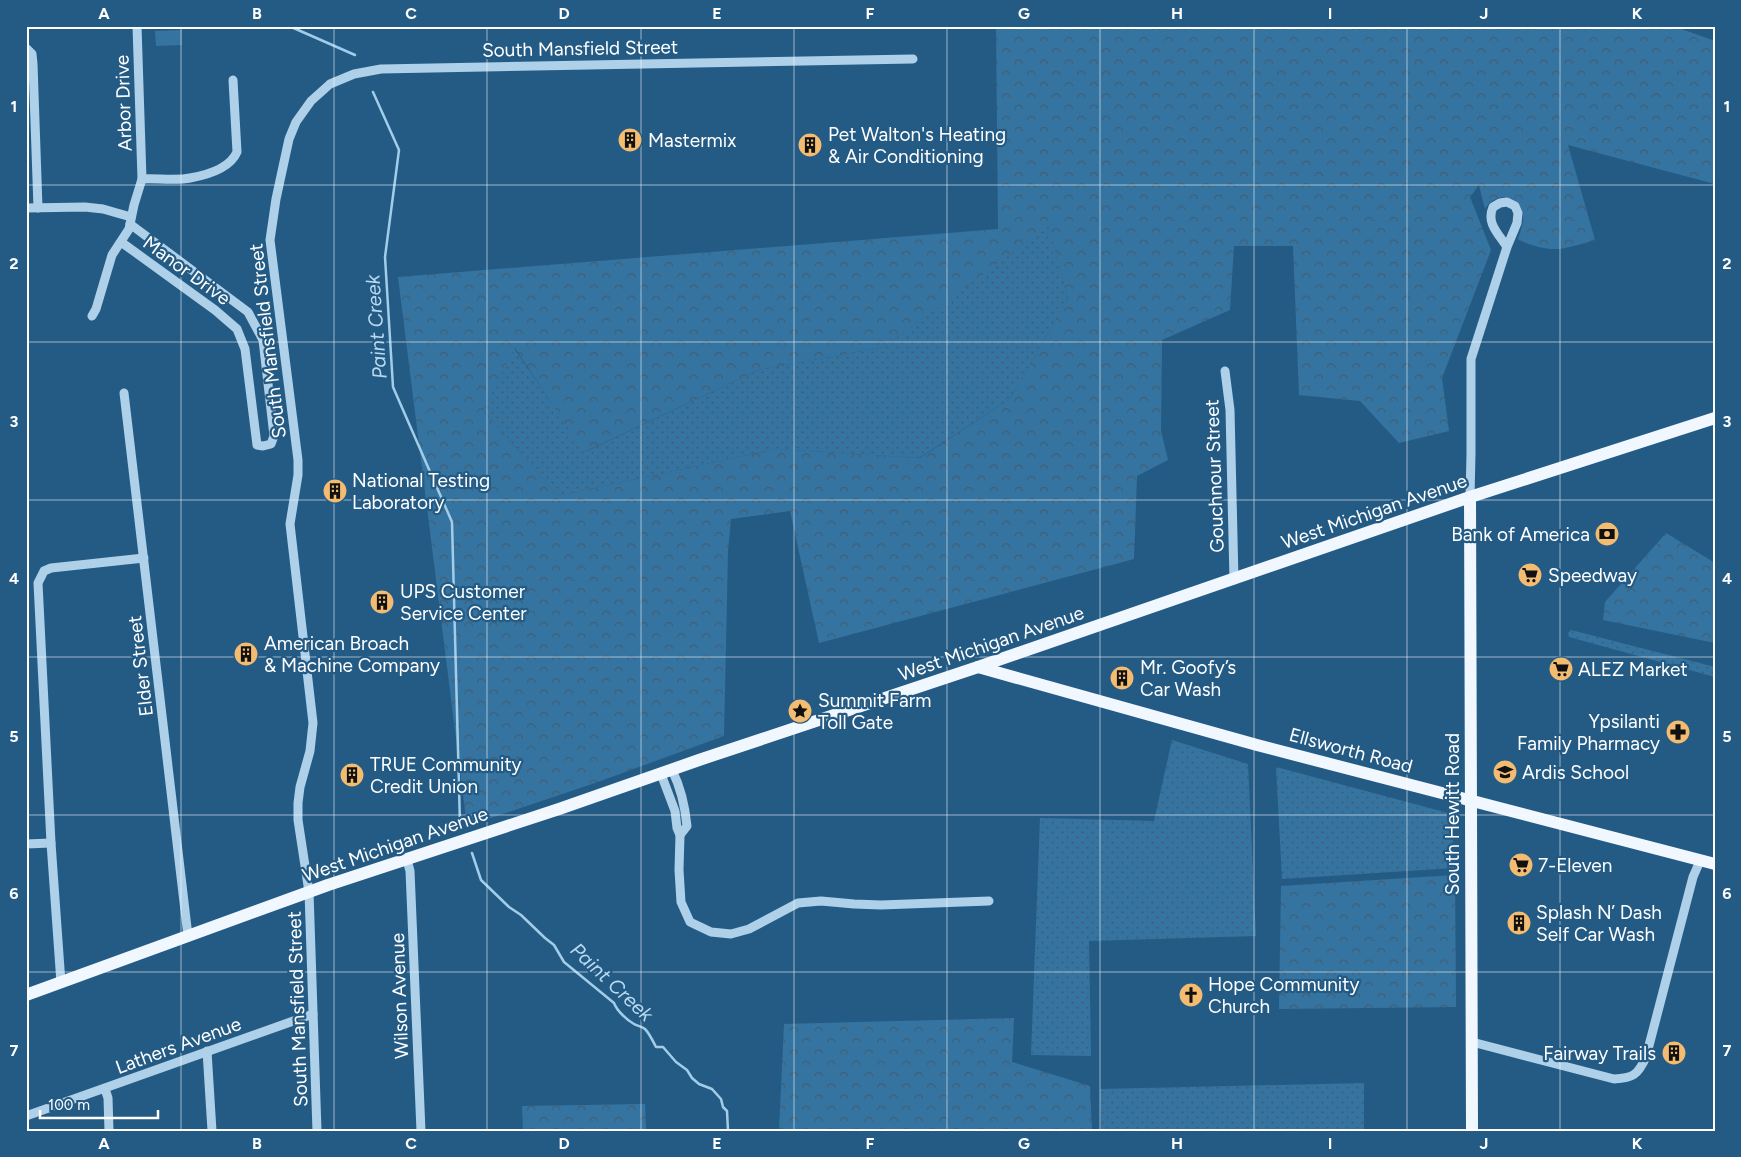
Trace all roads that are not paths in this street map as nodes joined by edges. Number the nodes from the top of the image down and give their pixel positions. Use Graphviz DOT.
graph roads {
  1 [pos="137,26"];
  2 [pos="26,48"];
  3 [pos="913,59"];
  4 [pos="233,80"];
  5 [pos="142,179"];
  6 [pos="26,208"];
  7 [pos="38,208"];
  8 [pos="131,220"];
  9 [pos="121,242"];
  10 [pos="1507,247"];
  11 [pos="92,316"];
  12 [pos="1225,370"];
  13 [pos="124,393"];
  14 [pos="1715,418"];
  15 [pos="1470,497"];
  16 [pos="144,558"];
  17 [pos="1234,580"];
  18 [pos="978,667"];
  19 [pos="666,772"];
  20 [pos="1470,801"];
  21 [pos="680,835"];
  22 [pos="51,843"];
  23 [pos="26,844"];
  24 [pos="407,860"];
  25 [pos="1700,861"];
  26 [pos="1715,864"];
  27 [pos="309,892"];
  28 [pos="989,901"];
  29 [pos="188,936"];
  30 [pos="61,983"];
  31 [pos="26,995"];
  32 [pos="313,1014"];
  33 [pos="1472,1042"];
  34 [pos="207,1051"];
  35 [pos="106,1089"];
  36 [pos="26,1116"];
  37 [pos="109,1131"];
  38 [pos="212,1131"];
  39 [pos="317,1131"];
  40 [pos="421,1131"];
  41 [pos="1472,1131"];
  1 -- 5 [label="street, Arbor Drive"];
  2 -- 7 [label="street"];
  3 -- 27 [label="street, South Mansfield Street"];
  4 -- 5 [label="street"];
  5 -- 8 [label="street, Arbor Drive"];
  6 -- 7 [label="street, Manor Drive"];
  7 -- 8 [label="street, Manor Drive"];
  8 -- 9 [label="street, Arbor Drive"];
  8 -- 9 [label="street, Manor Drive"];
  9 -- 11 [label="street, Arbor Drive"];
  10 -- 10 [label="street"];
  10 -- 15 [label="street"];
  12 -- 17 [label="street, Gouchnour Street"];
  13 -- 16 [label="street, Elder Street"];
  14 -- 15 [label="main road, West Michigan Avenue"];
  15 -- 17 [label="main road, West Michigan Avenue"];
  15 -- 20 [label="main road, South Hewitt Road"];
  16 -- 22 [label="street"];
  16 -- 29 [label="street, Elder Street"];
  17 -- 18 [label="main road, West Michigan Avenue"];
  18 -- 19 [label="main road, West Michigan Avenue"];
  18 -- 20 [label="main road, Ellsworth Road"];
  19 -- 21 [label="street"];
  19 -- 21 [label="street"];
  19 -- 24 [label="main road, West Michigan Avenue"];
  20 -- 25 [label="main road, Ellsworth Road"];
  20 -- 33 [label="main road, South Hewitt Road"];
  21 -- 28 [label="street"];
  22 -- 23 [label="street"];
  22 -- 30 [label="street"];
  24 -- 27 [label="main road, West Michigan Avenue"];
  24 -- 40 [label="street, Wilson Avenue"];
  25 -- 26 [label="main road, Ellsworth Road"];
  25 -- 33 [label="street"];
  27 -- 29 [label="main road, West Michigan Avenue"];
  27 -- 32 [label="street, South Mansfield Street"];
  29 -- 30 [label="main road, West Michigan Avenue"];
  30 -- 31 [label="main road, West Michigan Avenue"];
  32 -- 34 [label="street, Lathers Avenue"];
  32 -- 39 [label="street, South Mansfield Street"];
  33 -- 41 [label="main road, South Hewitt Road"];
  34 -- 35 [label="street, Lathers Avenue"];
  34 -- 38 [label="street"];
  35 -- 36 [label="street, Lathers Avenue"];
  35 -- 37 [label="street"];
}
